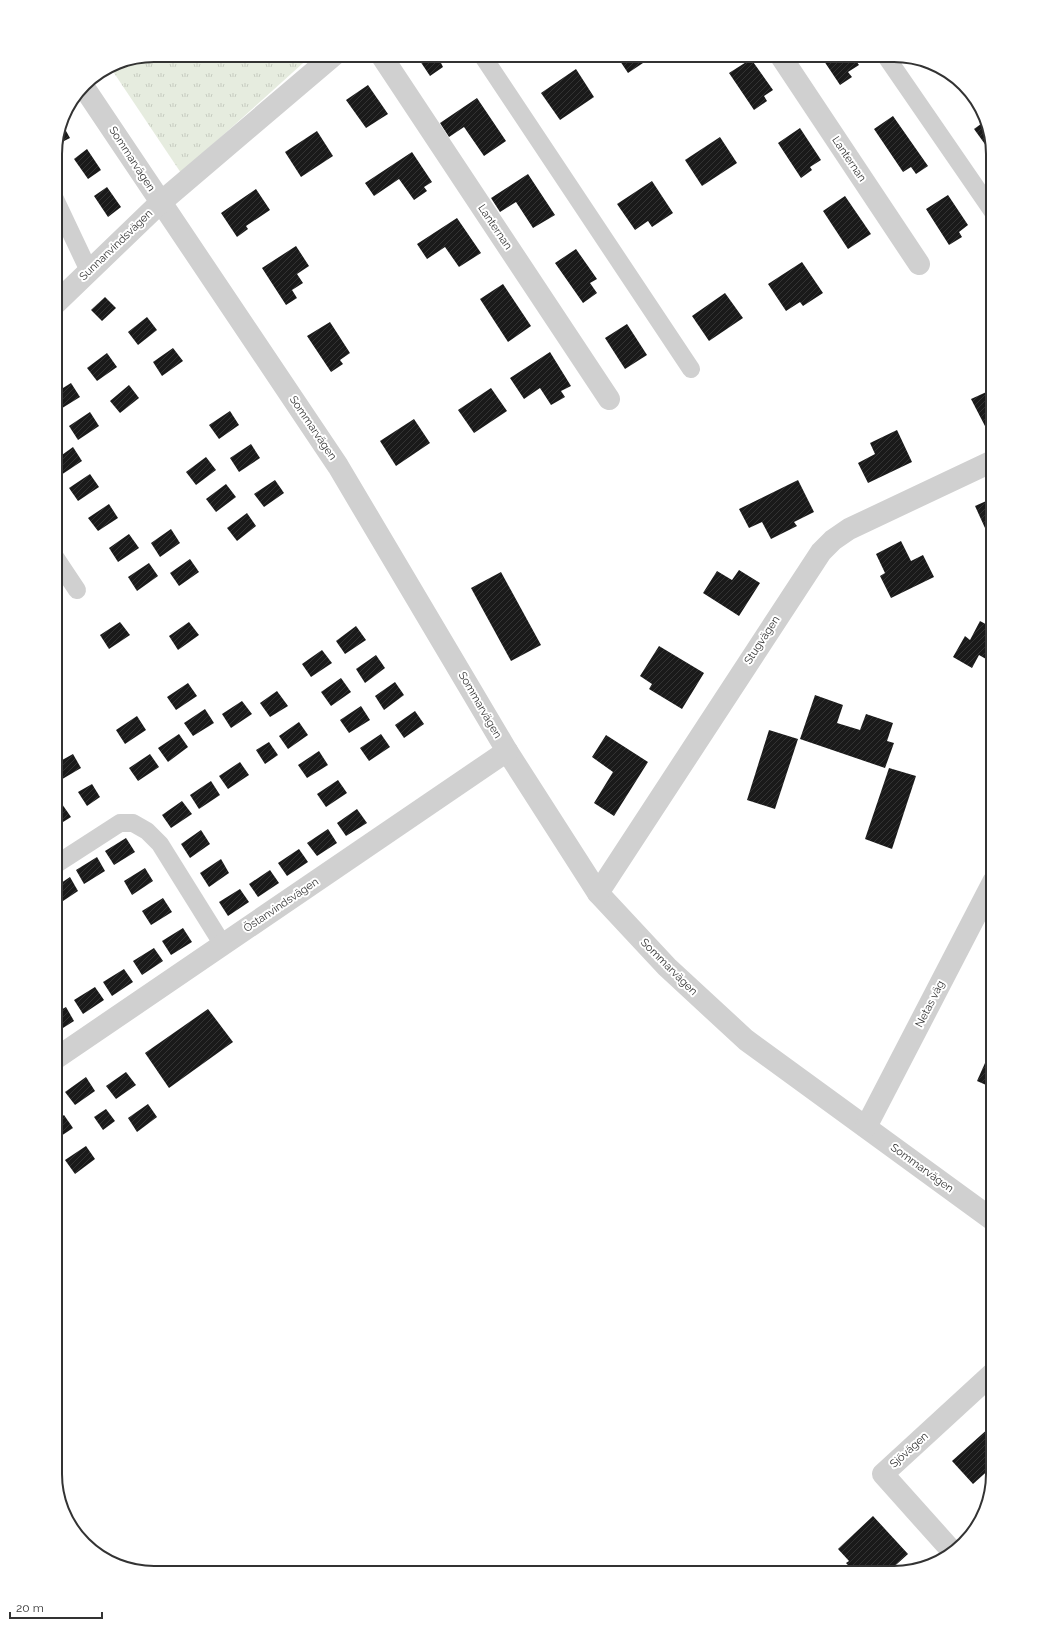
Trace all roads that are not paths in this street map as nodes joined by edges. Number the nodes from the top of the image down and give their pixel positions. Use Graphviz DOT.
graph roads {
  1 [pos="326,62"];
  2 [pos="386,62"];
  3 [pos="487,62"];
  4 [pos="785,62"];
  5 [pos="890,62"];
  6 [pos="87,91"];
  7 [pos="986,202"];
  8 [pos="160,203"];
  9 [pos="62,214"];
  10 [pos="919,264"];
  11 [pos="89,272"];
  12 [pos="62,297"];
  13 [pos="692,369"];
  14 [pos="609,399"];
  15 [pos="986,463"];
  16 [pos="62,568"];
  17 [pos="76,590"];
  18 [pos="507,751"];
  19 [pos="62,860"];
  20 [pos="598,893"];
  21 [pos="986,895"];
  22 [pos="223,944"];
  23 [pos="62,1054"];
  24 [pos="866,1126"];
  25 [pos="986,1215"];
  26 [pos="986,1378"];
  27 [pos="949,1547"];
  1 -- 8 [label="street"];
  2 -- 14 [label="street, Lanternan"];
  3 -- 13 [label="lane"];
  4 -- 10 [label="street, Lanternan"];
  5 -- 7 [label="lane"];
  6 -- 8 [label="street, Sommarvägen"];
  8 -- 11 [label="street, Sunnanvindsvägen"];
  8 -- 18 [label="street, Sommarvägen"];
  9 -- 11 [label="lane"];
  11 -- 12 [label="street, Sunnanvindsvägen"];
  15 -- 20 [label="street, Stugvägen"];
  16 -- 17 [label="lane"];
  18 -- 20 [label="street, Sommarvägen"];
  18 -- 22 [label="street, Östanvindsvägen"];
  19 -- 22 [label="lane"];
  20 -- 24 [label="street, Sommarvägen"];
  21 -- 24 [label="street, Netas väg"];
  22 -- 23 [label="street, Östanvindsvägen"];
  24 -- 25 [label="street, Sommarvägen"];
  26 -- 27 [label="street, Sjövägen"];
}
